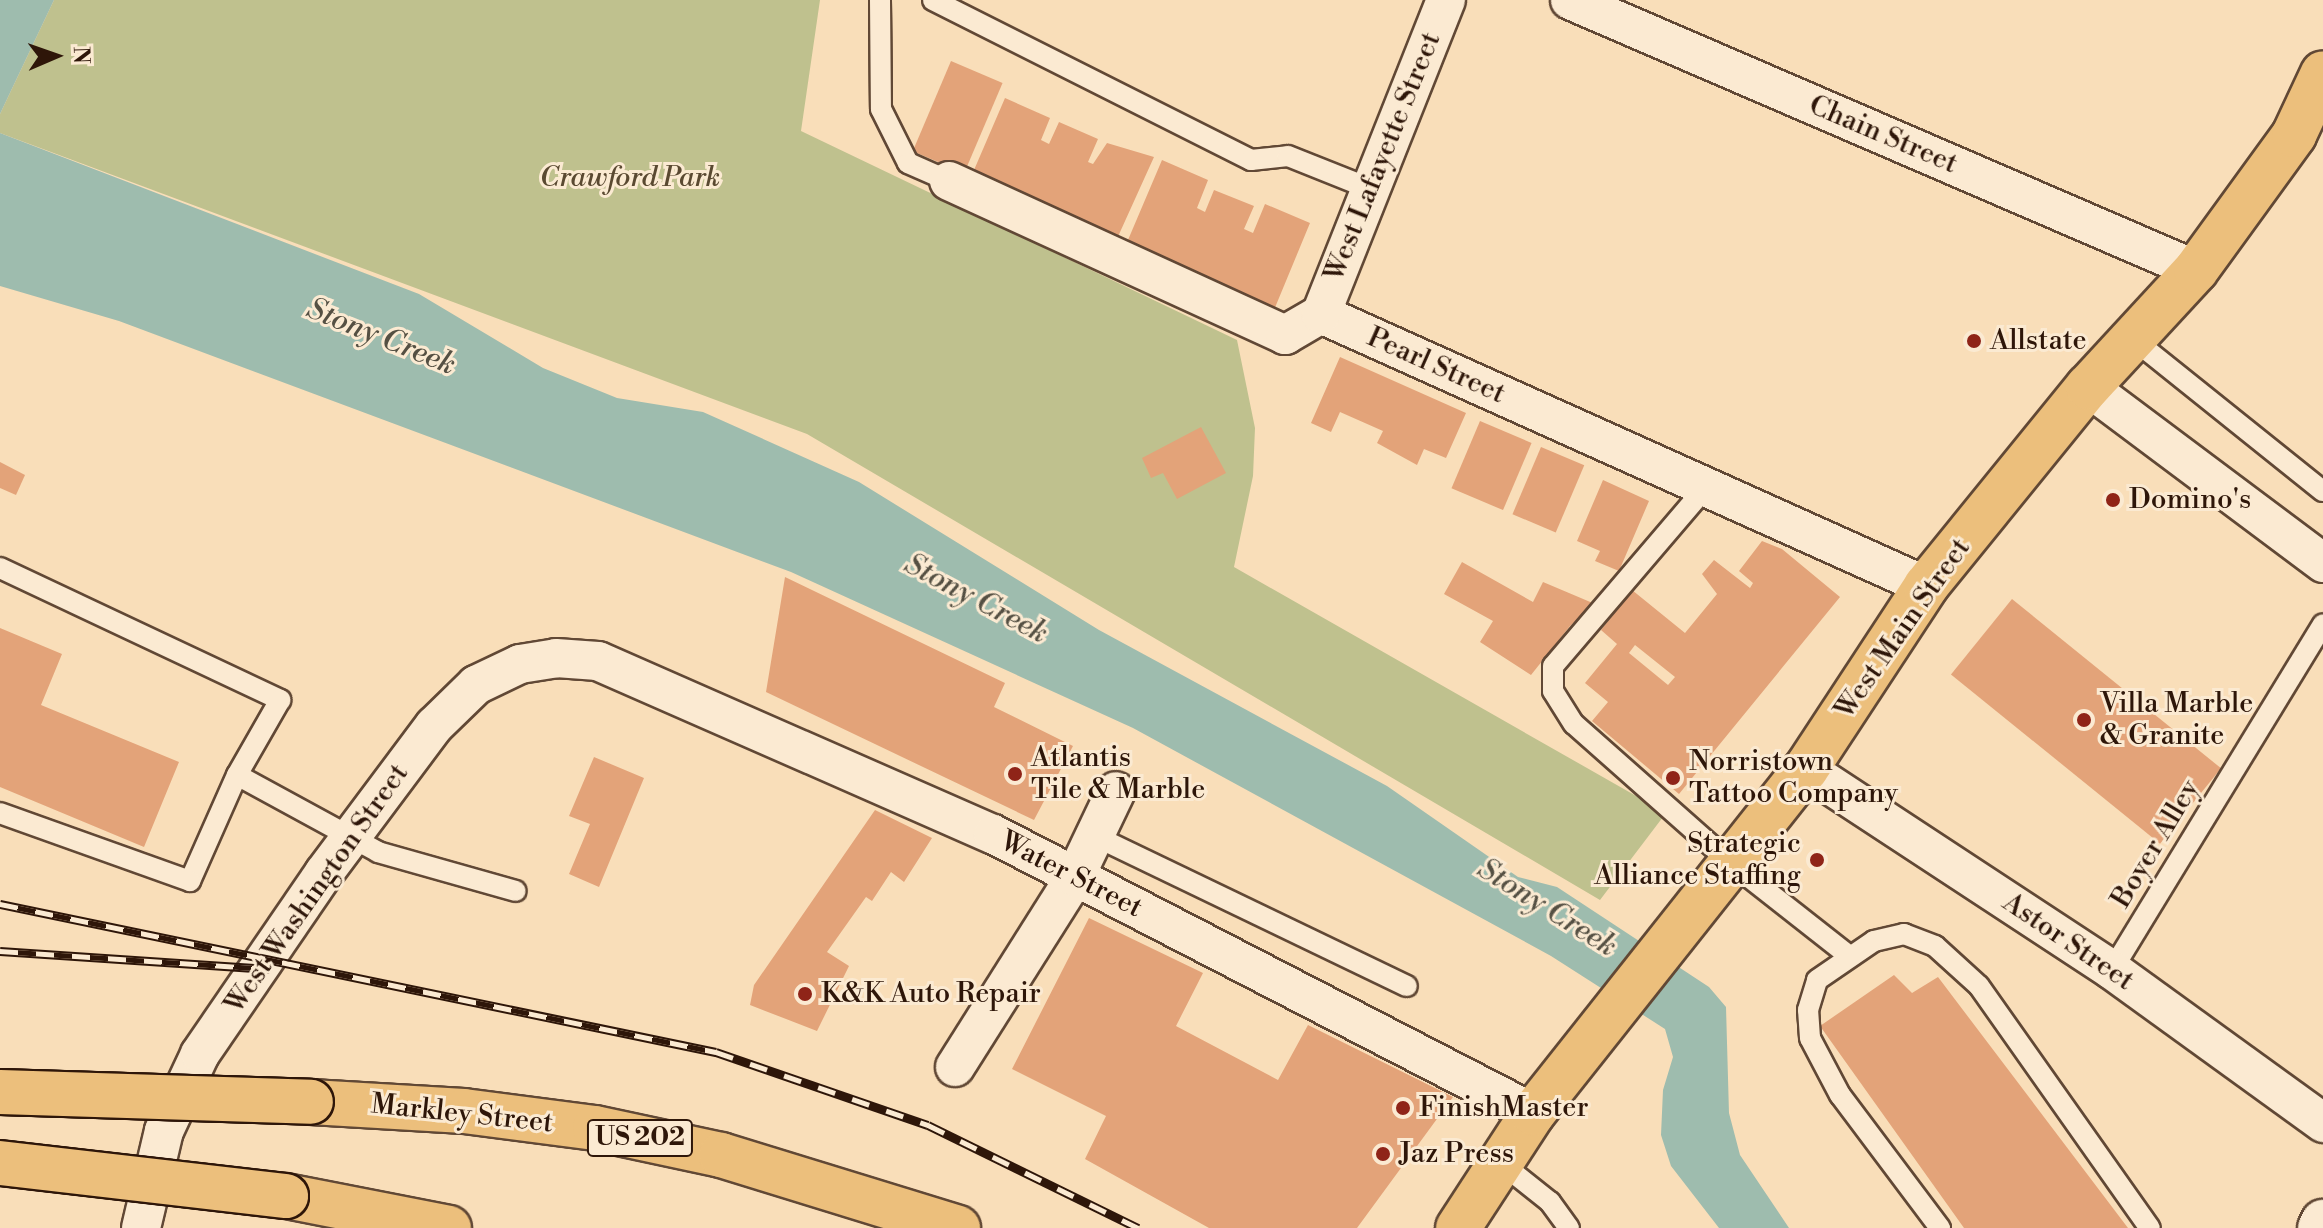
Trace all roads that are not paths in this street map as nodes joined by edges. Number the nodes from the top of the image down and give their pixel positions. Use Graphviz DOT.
graph roads {
  1 [pos="880,0"];
  2 [pos="933,0"];
  3 [pos="1446,0"];
  4 [pos="1570,0"];
  5 [pos="2323,73"];
  6 [pos="949,181"];
  7 [pos="1371,189"];
  8 [pos="2196,270"];
  9 [pos="1321,314"];
  10 [pos="2133,339"];
  11 [pos="2088,387"];
  12 [pos="1706,487"];
  13 [pos="2323,491"];
  14 [pos="2319,550"];
  15 [pos="0,568"];
  16 [pos="1926,586"];
  17 [pos="2323,624"];
  18 [pos="598,661"];
  19 [pos="1806,769"];
  20 [pos="237,775"];
  21 [pos="1116,791"];
  22 [pos="0,813"];
  23 [pos="352,836"];
  24 [pos="1095,836"];
  25 [pos="1731,863"];
  26 [pos="1075,877"];
  27 [pos="516,891"];
  28 [pos="1849,956"];
  29 [pos="2112,970"];
  30 [pos="1407,986"];
  31 [pos="955,1067"];
  32 [pos="0,1092"];
  33 [pos="1546,1097"];
  34 [pos="2323,1123"];
  35 [pos="0,1163"];
  36 [pos="1501,1163"];
  37 [pos="2323,1222"];
  38 [pos="141,1228"];
  39 [pos="449,1228"];
  40 [pos="958,1228"];
  41 [pos="1458,1228"];
  42 [pos="1569,1228"];
  43 [pos="1940,1228"];
  44 [pos="2150,1228"];
  45 [pos="2320,1228"];
  1 -- 6 [label="lane"];
  2 -- 7 [label="lane"];
  3 -- 7 [label="street, West Lafayette Street"];
  4 -- 8 [label="street, Chain Street"];
  5 -- 8 [label="main road, West Main Street"];
  6 -- 9 [label="street"];
  7 -- 9 [label="street, West Lafayette Street"];
  8 -- 10 [label="main road, West Main Street"];
  9 -- 12 [label="street, Pearl Street"];
  10 -- 11 [label="main road, West Main Street"];
  10 -- 13 [label="lane"];
  11 -- 14 [label="street"];
  11 -- 16 [label="main road, West Main Street"];
  12 -- 16 [label="street, Pearl Street"];
  12 -- 25 [label="lane"];
  15 -- 20 [label="lane"];
  16 -- 19 [label="main road, West Main Street"];
  17 -- 29 [label="lane, Boyer Alley"];
  18 -- 23 [label="street, West Washington Street"];
  18 -- 26 [label="street, Water Street"];
  19 -- 25 [label="main road, West Main Street"];
  19 -- 29 [label="street, Astor Street"];
  20 -- 22 [label="lane"];
  20 -- 23 [label="lane"];
  21 -- 24 [label="street"];
  23 -- 27 [label="lane"];
  23 -- 38 [label="street, West Washington Street"];
  24 -- 26 [label="street"];
  24 -- 30 [label="lane"];
  25 -- 28 [label="lane"];
  25 -- 33 [label="main road, West Main Street"];
  26 -- 31 [label="street"];
  26 -- 33 [label="street, Water Street"];
  28 -- 43 [label="lane"];
  28 -- 44 [label="lane"];
  29 -- 34 [label="street, Astor Street"];
  32 -- 40 [label="main road, Markley Street / US 202, bridge"];
  33 -- 36 [label="main road, West Main Street"];
  35 -- 39 [label="main road, bridge"];
  36 -- 41 [label="main road, West Main Street"];
  36 -- 42 [label="lane"];
  37 -- 45 [label="main road"];
}
